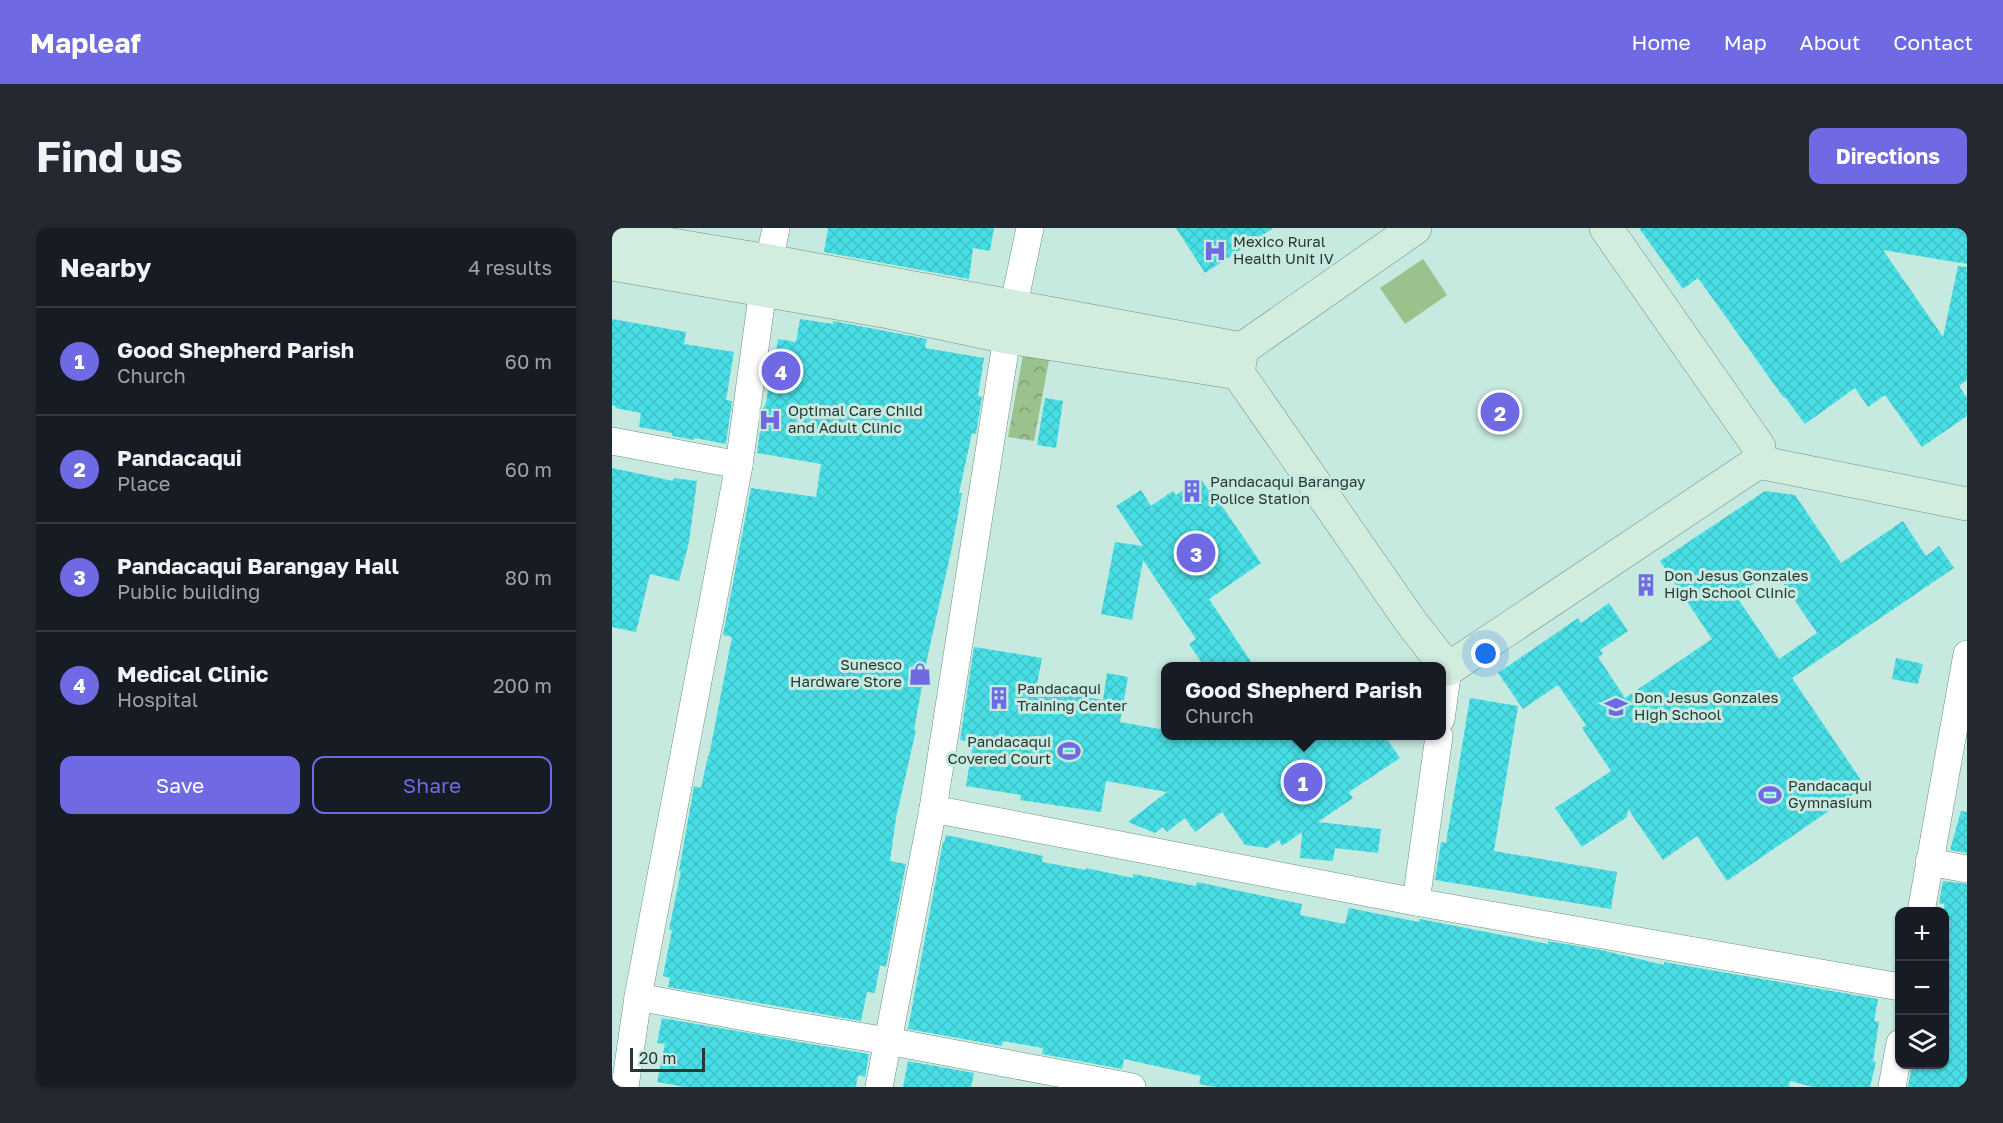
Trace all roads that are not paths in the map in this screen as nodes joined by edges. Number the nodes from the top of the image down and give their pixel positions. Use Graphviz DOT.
graph roads {
  1 [pos="776,228"];
  2 [pos="1030,228"];
  3 [pos="1415,228"];
  4 [pos="1606,228"];
  5 [pos="612,235"];
  6 [pos="612,264"];
  7 [pos="766,275"];
  8 [pos="1010,322"];
  9 [pos="1240,361"];
  10 [pos="612,441"];
  11 [pos="1758,455"];
  12 [pos="739,465"];
  13 [pos="1967,486"];
  14 [pos="1967,504"];
  15 [pos="1967,654"];
  16 [pos="1442,662"];
  17 [pos="1446,666"];
  18 [pos="1448,669"];
  19 [pos="1446,683"];
  20 [pos="1438,740"];
  21 [pos="933,809"];
  22 [pos="1929,862"];
  23 [pos="1967,869"];
  24 [pos="1416,902"];
  25 [pos="1922,907"];
  26 [pos="1895,986"];
  27 [pos="638,997"];
  28 [pos="888,1041"];
  29 [pos="1895,1068"];
  30 [pos="621,1084"];
  31 [pos="879,1087"];
  32 [pos="1132,1087"];
  33 [pos="1892,1087"];
  1 -- 7 [label="street"];
  2 -- 8 [label="street"];
  3 -- 9 [label="street"];
  4 -- 11 [label="street"];
  5 -- 7 [label="street"];
  6 -- 7 [label="street"];
  7 -- 8 [label="street"];
  7 -- 12 [label="street"];
  8 -- 9 [label="street"];
  8 -- 21 [label="street"];
  9 -- 16 [label="street"];
  10 -- 12 [label="street"];
  11 -- 13 [label="street"];
  11 -- 14 [label="street"];
  11 -- 18 [label="street"];
  12 -- 27 [label="street"];
  15 -- 22 [label="street"];
  17 -- 18 [label="street"];
  18 -- 19 [label="street"];
  20 -- 24 [label="street"];
  21 -- 24 [label="street"];
  21 -- 28 [label="street"];
  22 -- 23 [label="street"];
  22 -- 25 [label="street"];
  24 -- 26 [label="street"];
  27 -- 28 [label="street"];
  27 -- 30 [label="street"];
  28 -- 31 [label="street"];
  28 -- 32 [label="street"];
  29 -- 33 [label="street"];
}
